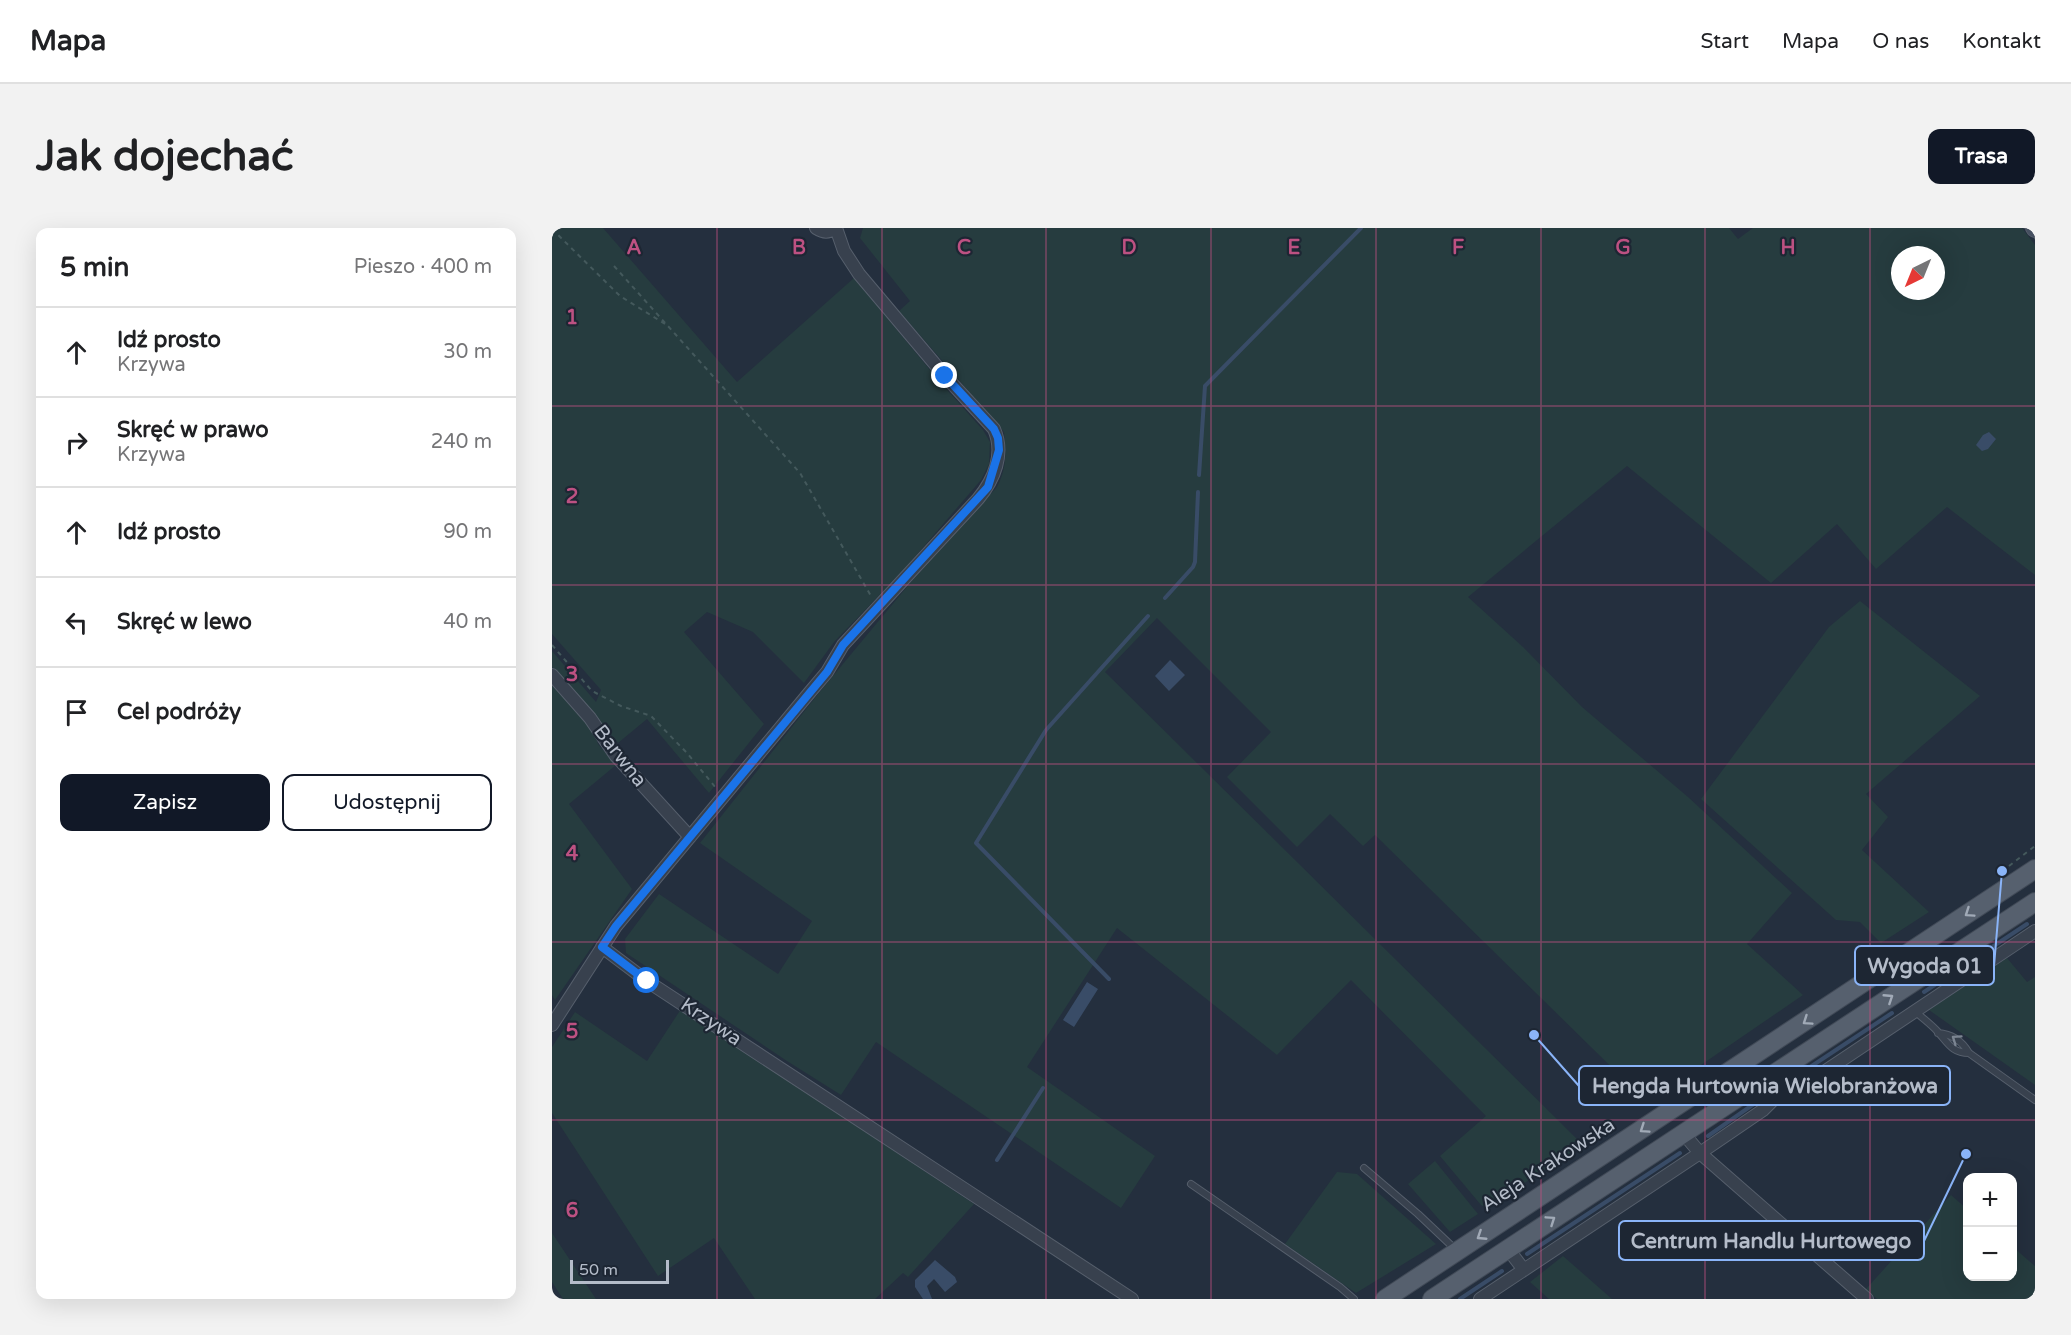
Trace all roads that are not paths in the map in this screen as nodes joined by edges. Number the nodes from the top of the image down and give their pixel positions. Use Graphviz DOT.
graph roads {
  1 [pos="816,228"];
  2 [pos="836,228"];
  3 [pos="552,675"];
  4 [pos="690,837"];
  5 [pos="2035,869"];
  6 [pos="2035,902"];
  7 [pos="2035,931"];
  8 [pos="602,947"];
  9 [pos="1915,1011"];
  10 [pos="552,1025"];
  11 [pos="1778,1070"];
  12 [pos="1790,1088"];
  13 [pos="2035,1100"];
  14 [pos="1683,1133"];
  15 [pos="1700,1153"];
  16 [pos="1364,1168"];
  17 [pos="1191,1184"];
  18 [pos="1508,1249"];
  19 [pos="1457,1251"];
  20 [pos="1524,1270"];
  21 [pos="1132,1299"];
  22 [pos="1354,1299"];
  23 [pos="1385,1299"];
  24 [pos="1432,1299"];
  25 [pos="1480,1299"];
  26 [pos="1867,1299"];
  1 -- 2 [label="street"];
  2 -- 4 [label="street"];
  3 -- 4 [label="street, Barwna"];
  4 -- 8 [label="street"];
  5 -- 19 [label="main road, Aleja Krakowska, one-way"];
  11 -- 6 [label="main road, one-way"];
  7 -- 9 [label="street"];
  8 -- 10 [label="street"];
  8 -- 21 [label="street, Krzywa"];
  9 -- 12 [label="street"];
  9 -- 13 [label="lane"];
  11 -- 12 [label="street"];
  11 -- 14 [label="main road"];
  12 -- 15 [label="street"];
  14 -- 15 [label="street"];
  18 -- 14 [label="main road, one-way"];
  15 -- 20 [label="street"];
  15 -- 26 [label="street"];
  16 -- 19 [label="lane"];
  17 -- 22 [label="lane"];
  18 -- 20 [label="street"];
  18 -- 24 [label="main road"];
  19 -- 23 [label="main road, Aleja Krakowska"];
  20 -- 25 [label="street"];
}
